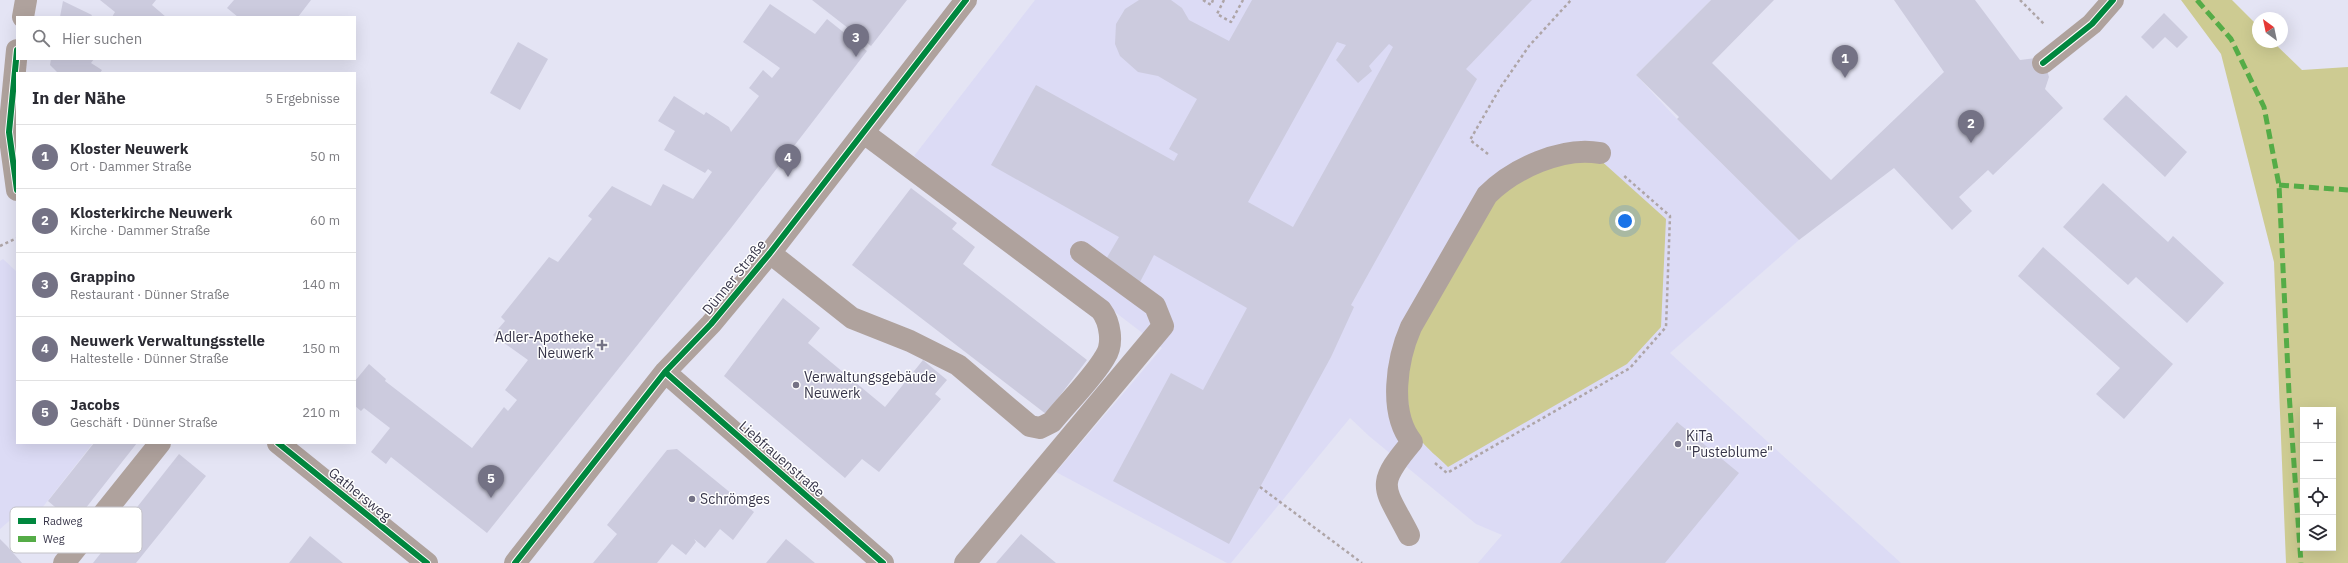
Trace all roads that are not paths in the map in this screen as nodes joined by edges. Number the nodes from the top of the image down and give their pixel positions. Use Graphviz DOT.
graph roads {
  1 [pos="26,0"];
  2 [pos="966,0"];
  3 [pos="2113,0"];
  4 [pos="23,16"];
  5 [pos="16,57"];
  6 [pos="2043,63"];
  7 [pos="5,133"];
  8 [pos="864,133"];
  9 [pos="1600,153"];
  10 [pos="16,185"];
  11 [pos="770,252"];
  12 [pos="1081,252"];
  13 [pos="665,372"];
  14 [pos="159,444"];
  15 [pos="279,444"];
  16 [pos="109,507"];
  17 [pos="1409,535"];
  18 [pos="72,553"];
  19 [pos="64,563"];
  20 [pos="427,563"];
  21 [pos="515,563"];
  22 [pos="883,563"];
  23 [pos="965,563"];
  1 -- 4 [label="street"];
  2 -- 8 [label="street, Dünner Straße"];
  3 -- 6 [label="street"];
  5 -- 7 [label="street"];
  7 -- 10 [label="street"];
  8 -- 11 [label="street, Dünner Straße"];
  8 -- 11 [label="street"];
  9 -- 17 [label="street"];
  11 -- 13 [label="street, Dünner Straße"];
  12 -- 23 [label="street"];
  13 -- 21 [label="street, Dünner Straße"];
  13 -- 22 [label="street, Liebfrauenstraße"];
  14 -- 16 [label="street"];
  15 -- 20 [label="street, Gathersweg"];
  18 -- 19 [label="street"];
}
